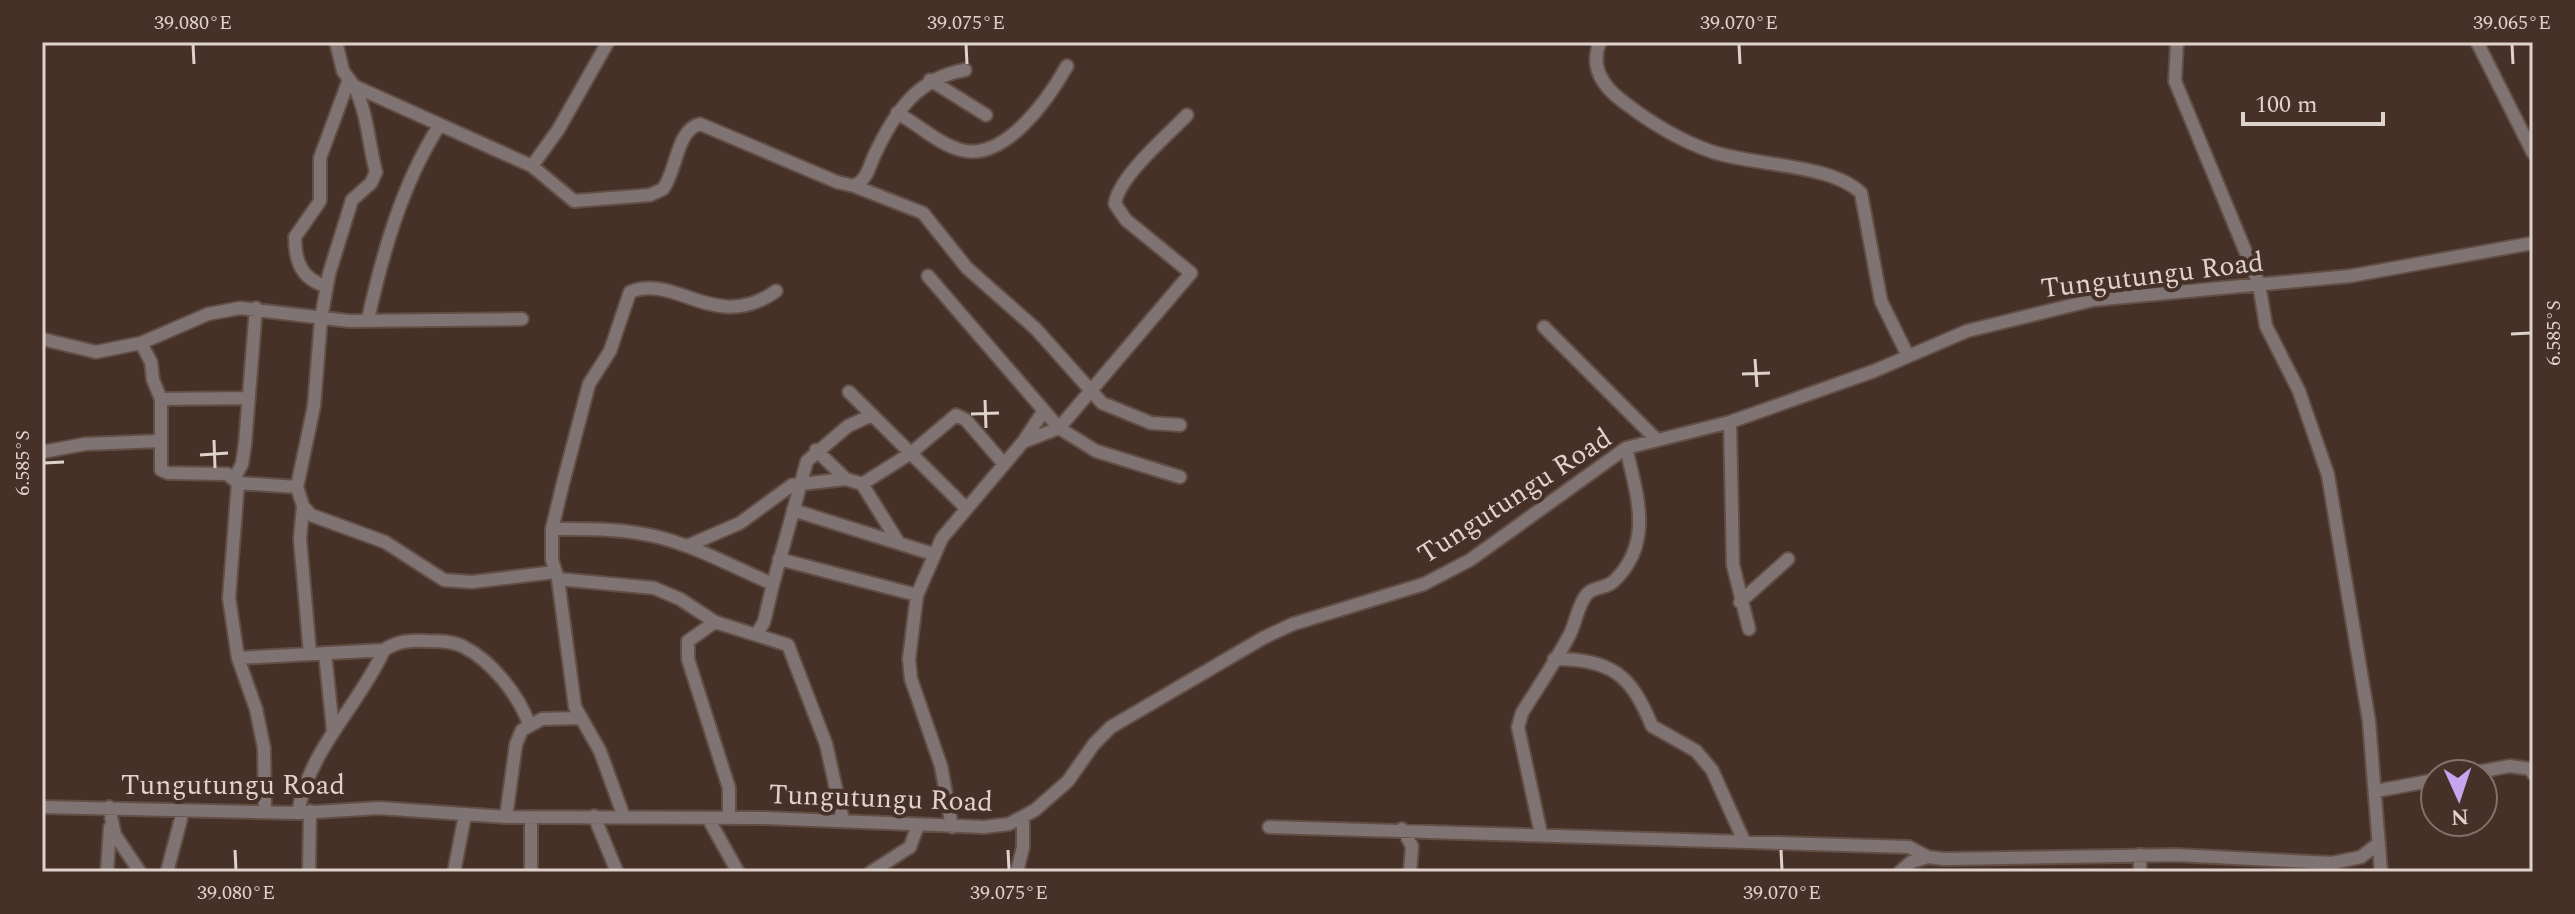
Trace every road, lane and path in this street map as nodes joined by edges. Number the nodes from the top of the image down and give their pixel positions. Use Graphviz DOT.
graph roads {
  1 [pos="336,42"];
  2 [pos="608,42"];
  3 [pos="1600,42"];
  4 [pos="2177,42"];
  5 [pos="2477,42"];
  6 [pos="1067,66"];
  7 [pos="965,70"];
  8 [pos="930,80"];
  9 [pos="351,84"];
  10 [pos="897,113"];
  11 [pos="986,115"];
  12 [pos="1187,115"];
  13 [pos="439,126"];
  14 [pos="2533,153"];
  15 [pos="532,166"];
  16 [pos="854,186"];
  17 [pos="2533,243"];
  18 [pos="928,276"];
  19 [pos="2259,284"];
  20 [pos="326,286"];
  21 [pos="776,291"];
  22 [pos="256,308"];
  23 [pos="321,319"];
  24 [pos="368,319"];
  25 [pos="522,319"];
  26 [pos="1544,327"];
  27 [pos="42,339"];
  28 [pos="141,343"];
  29 [pos="1908,356"];
  30 [pos="849,392"];
  31 [pos="1089,392"];
  32 [pos="249,398"];
  33 [pos="161,399"];
  34 [pos="1043,412"];
  35 [pos="872,415"];
  36 [pos="1730,422"];
  37 [pos="1180,425"];
  38 [pos="1059,428"];
  39 [pos="1656,439"];
  40 [pos="160,441"];
  41 [pos="1023,442"];
  42 [pos="1626,448"];
  43 [pos="816,450"];
  44 [pos="42,452"];
  45 [pos="911,453"];
  46 [pos="1003,463"];
  47 [pos="1180,477"];
  48 [pos="846,479"];
  49 [pos="236,481"];
  50 [pos="802,481"];
  51 [pos="862,484"];
  52 [pos="297,487"];
  53 [pos="303,506"];
  54 [pos="965,507"];
  55 [pos="793,510"];
  56 [pos="552,529"];
  57 [pos="897,540"];
  58 [pos="687,546"];
  59 [pos="933,554"];
  60 [pos="779,559"];
  61 [pos="1788,559"];
  62 [pos="557,575"];
  63 [pos="773,584"];
  64 [pos="917,595"];
  65 [pos="1740,602"];
  66 [pos="715,622"];
  67 [pos="1749,629"];
  68 [pos="756,635"];
  69 [pos="384,650"];
  70 [pos="325,653"];
  71 [pos="310,654"];
  72 [pos="238,658"];
  73 [pos="1554,659"];
  74 [pos="579,718"];
  75 [pos="529,724"];
  76 [pos="333,730"];
  77 [pos="2499,768"];
  78 [pos="2533,774"];
  79 [pos="2419,783"];
  80 [pos="2376,791"];
  81 [pos="42,807"];
  82 [pos="109,807"];
  83 [pos="183,811"];
  84 [pos="265,812"];
  85 [pos="304,812"];
  86 [pos="465,815"];
  87 [pos="594,816"];
  88 [pos="506,817"];
  89 [pos="531,817"];
  90 [pos="624,817"];
  91 [pos="708,818"];
  92 [pos="729,818"];
  93 [pos="1023,819"];
  94 [pos="843,820"];
  95 [pos="111,822"];
  96 [pos="918,825"];
  97 [pos="952,827"];
  98 [pos="1269,827"];
  99 [pos="1402,829"];
  100 [pos="1541,834"];
  101 [pos="1744,841"];
  102 [pos="2379,843"];
  103 [pos="2140,855"];
  104 [pos="1928,857"];
  105 [pos="2015,858"];
  106 [pos="107,872"];
  107 [pos="140,872"];
  108 [pos="167,872"];
  109 [pos="309,872"];
  110 [pos="454,872"];
  111 [pos="531,872"];
  112 [pos="617,872"];
  113 [pos="738,872"];
  114 [pos="871,872"];
  115 [pos="1017,872"];
  116 [pos="1410,872"];
  117 [pos="1900,872"];
  118 [pos="2015,872"];
  119 [pos="2140,872"];
  120 [pos="2381,872"];
  1 -- 9 [label="street"];
  2 -- 15 [label="street"];
  3 -- 29 [label="street"];
  4 -- 19 [label="street"];
  5 -- 14 [label="street"];
  6 -- 10 [label="street"];
  7 -- 8 [label="street"];
  8 -- 10 [label="street"];
  8 -- 11 [label="street"];
  9 -- 13 [label="street"];
  9 -- 20 [label="street"];
  9 -- 20 [label="street"];
  10 -- 16 [label="street"];
  12 -- 31 [label="street"];
  13 -- 15 [label="street"];
  13 -- 24 [label="street"];
  15 -- 16 [label="street"];
  16 -- 31 [label="street"];
  17 -- 19 [label="street, Tungutungu Road"];
  18 -- 34 [label="street"];
  19 -- 29 [label="street, Tungutungu Road"];
  19 -- 80 [label="street"];
  20 -- 23 [label="street"];
  21 -- 56 [label="street"];
  22 -- 23 [label="street"];
  22 -- 28 [label="street"];
  22 -- 32 [label="street"];
  23 -- 24 [label="street"];
  23 -- 52 [label="street"];
  24 -- 25 [label="street"];
  26 -- 39 [label="street"];
  27 -- 28 [label="street"];
  28 -- 33 [label="street"];
  29 -- 36 [label="street, Tungutungu Road"];
  30 -- 35 [label="street"];
  31 -- 37 [label="street"];
  31 -- 38 [label="street"];
  32 -- 33 [label="street"];
  32 -- 49 [label="street"];
  33 -- 40 [label="street"];
  34 -- 38 [label="street"];
  34 -- 41 [label="street"];
  35 -- 43 [label="street"];
  35 -- 45 [label="street"];
  36 -- 39 [label="street, Tungutungu Road"];
  36 -- 65 [label="street"];
  38 -- 41 [label="street"];
  38 -- 47 [label="street"];
  39 -- 42 [label="street, Tungutungu Road"];
  40 -- 44 [label="street"];
  40 -- 49 [label="street"];
  41 -- 46 [label="street"];
  42 -- 73 [label="street"];
  42 -- 93 [label="street, Tungutungu Road"];
  43 -- 48 [label="street"];
  43 -- 50 [label="street"];
  45 -- 46 [label="street"];
  45 -- 51 [label="street"];
  45 -- 54 [label="street"];
  46 -- 54 [label="street"];
  48 -- 50 [label="street"];
  48 -- 51 [label="street"];
  49 -- 52 [label="street"];
  49 -- 72 [label="street"];
  50 -- 55 [label="street"];
  50 -- 58 [label="street"];
  51 -- 57 [label="street"];
  52 -- 53 [label="street"];
  53 -- 62 [label="street"];
  53 -- 71 [label="street"];
  54 -- 59 [label="street"];
  55 -- 57 [label="street"];
  55 -- 60 [label="street"];
  56 -- 58 [label="street"];
  56 -- 62 [label="street"];
  57 -- 59 [label="street"];
  58 -- 63 [label="street"];
  59 -- 64 [label="street"];
  60 -- 63 [label="street"];
  60 -- 64 [label="street"];
  61 -- 65 [label="street"];
  62 -- 66 [label="street"];
  62 -- 74 [label="street"];
  63 -- 68 [label="street"];
  64 -- 97 [label="street"];
  65 -- 67 [label="street"];
  66 -- 68 [label="street"];
  66 -- 92 [label="street"];
  68 -- 94 [label="street"];
  69 -- 70 [label="street"];
  69 -- 75 [label="street"];
  69 -- 76 [label="street"];
  70 -- 71 [label="street"];
  70 -- 76 [label="street"];
  71 -- 72 [label="street"];
  72 -- 84 [label="street"];
  73 -- 100 [label="street"];
  73 -- 101 [label="street"];
  74 -- 75 [label="street"];
  74 -- 90 [label="street"];
  75 -- 88 [label="street"];
  76 -- 85 [label="street"];
  77 -- 78 [label="street"];
  79 -- 80 [label="street"];
  80 -- 102 [label="street"];
  81 -- 82 [label="street, Tungutungu Road"];
  82 -- 83 [label="street, Tungutungu Road"];
  82 -- 95 [label="street"];
  83 -- 84 [label="street, Tungutungu Road"];
  83 -- 108 [label="street"];
  84 -- 85 [label="street, Tungutungu Road"];
  85 -- 86 [label="street, Tungutungu Road"];
  85 -- 109 [label="street"];
  86 -- 88 [label="street, Tungutungu Road"];
  86 -- 110 [label="street"];
  87 -- 89 [label="street, Tungutungu Road"];
  87 -- 90 [label="street, Tungutungu Road"];
  87 -- 112 [label="street"];
  88 -- 89 [label="street, Tungutungu Road"];
  89 -- 111 [label="street"];
  90 -- 91 [label="street, Tungutungu Road"];
  91 -- 92 [label="street, Tungutungu Road"];
  91 -- 113 [label="street"];
  92 -- 94 [label="street, Tungutungu Road"];
  93 -- 97 [label="street, Tungutungu Road"];
  93 -- 115 [label="street"];
  94 -- 96 [label="street, Tungutungu Road"];
  95 -- 106 [label="street"];
  95 -- 107 [label="street"];
  96 -- 97 [label="street, Tungutungu Road"];
  96 -- 114 [label="street"];
  98 -- 99 [label="street"];
  99 -- 100 [label="street"];
  99 -- 116 [label="street"];
  100 -- 101 [label="street"];
  101 -- 104 [label="street"];
  102 -- 103 [label="street"];
  102 -- 120 [label="street"];
  103 -- 105 [label="street"];
  103 -- 119 [label="street"];
  104 -- 105 [label="street"];
  104 -- 117 [label="street"];
  105 -- 118 [label="street"];
}
